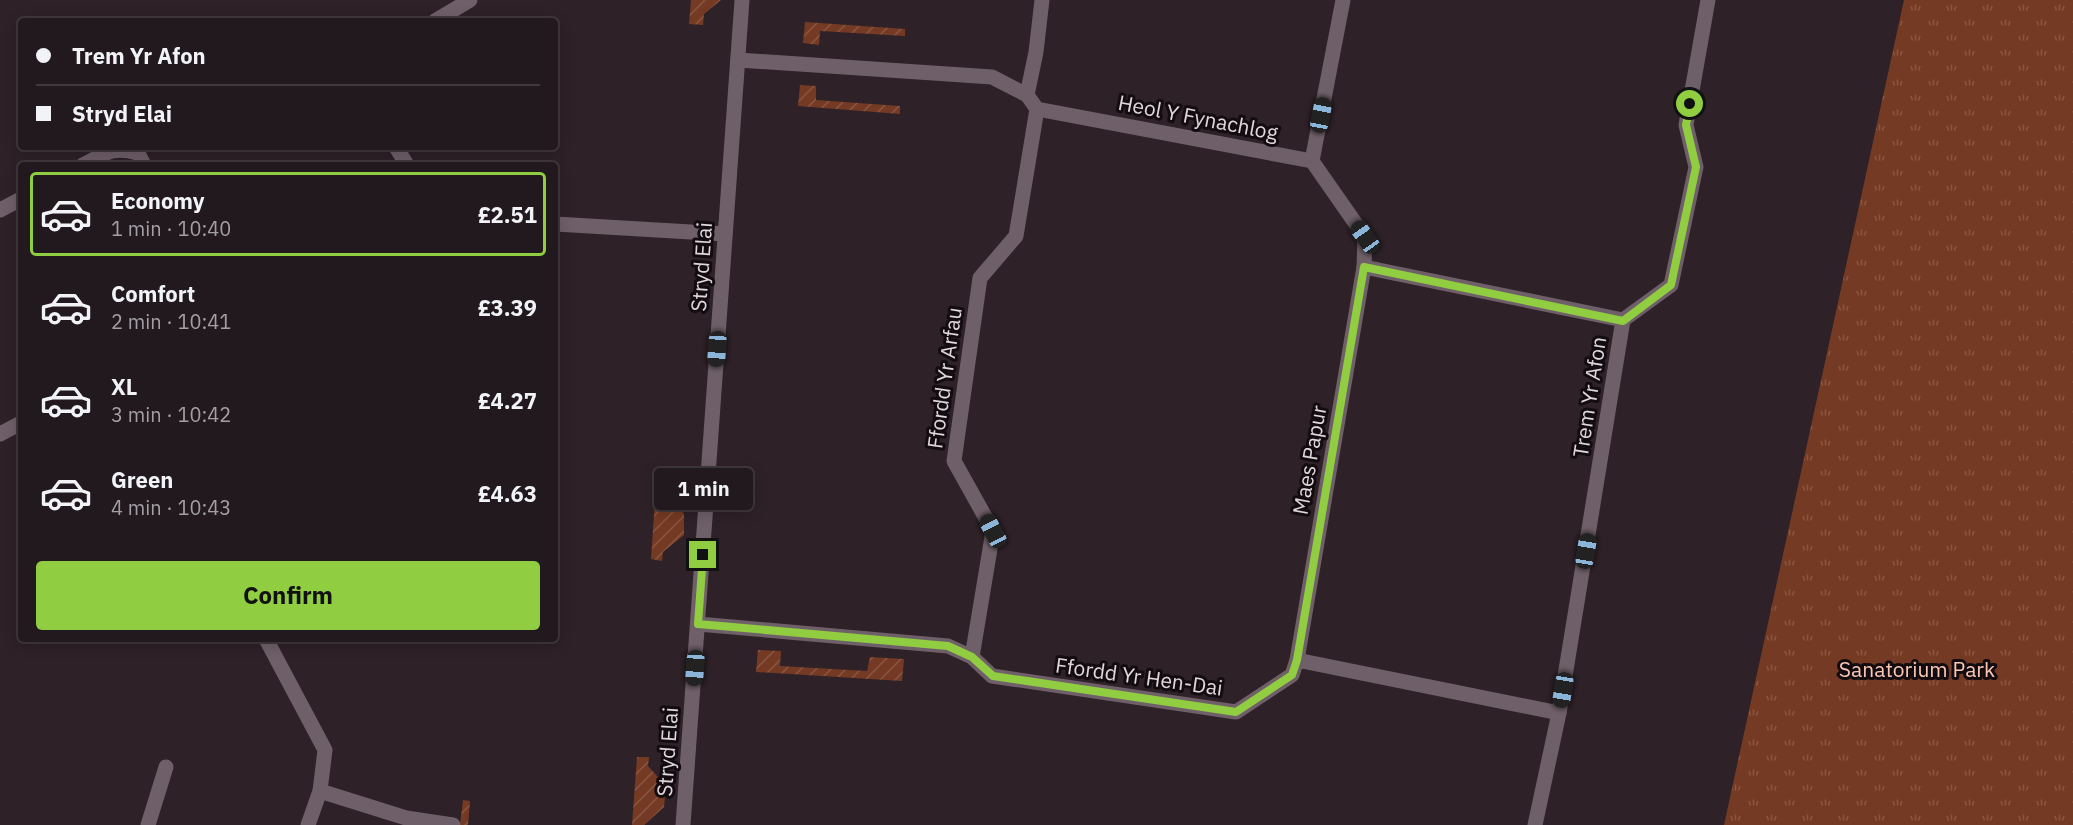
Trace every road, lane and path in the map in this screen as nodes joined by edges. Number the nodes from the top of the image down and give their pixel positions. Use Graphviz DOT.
graph roads {
  1 [pos="470,0"];
  2 [pos="742,0"];
  3 [pos="1042,0"];
  4 [pos="1343,0"];
  5 [pos="1708,0"];
  6 [pos="440,18"];
  7 [pos="738,60"];
  8 [pos="1027,95"];
  9 [pos="1037,109"];
  10 [pos="116,150"];
  11 [pos="124,150"];
  12 [pos="143,155"];
  13 [pos="1312,161"];
  14 [pos="88,162"];
  15 [pos="18,201"];
  16 [pos="0,210"];
  17 [pos="558,224"];
  18 [pos="726,234"];
  19 [pos="1364,267"];
  20 [pos="1623,321"];
  21 [pos="18,425"];
  22 [pos="0,434"];
  23 [pos="698,624"];
  24 [pos="268,642"];
  25 [pos="972,657"];
  26 [pos="1297,660"];
  27 [pos="1559,713"];
  28 [pos="166,767"];
  29 [pos="320,791"];
  30 [pos="148,825"];
  31 [pos="308,825"];
  32 [pos="453,825"];
  33 [pos="683,825"];
  34 [pos="1534,825"];
  1 -- 6 [label="street"];
  2 -- 7 [label="street, Stryd Elai"];
  3 -- 8 [label="street"];
  4 -- 13 [label="street"];
  5 -- 20 [label="street, Trem Yr Afon"];
  7 -- 8 [label="street"];
  7 -- 18 [label="street, Stryd Elai"];
  8 -- 9 [label="street"];
  9 -- 13 [label="street, Heol Y Fynachlog"];
  9 -- 25 [label="street, Ffordd Yr Arfau"];
  10 -- 14 [label="street"];
  11 -- 12 [label="street"];
  13 -- 19 [label="street"];
  15 -- 16 [label="street"];
  17 -- 18 [label="street"];
  18 -- 23 [label="street, Stryd Elai"];
  19 -- 20 [label="street"];
  19 -- 26 [label="street, Maes Papur"];
  20 -- 27 [label="street, Trem Yr Afon"];
  21 -- 22 [label="street"];
  23 -- 25 [label="street, Ffordd Yr Hen-Dai"];
  23 -- 33 [label="street, Stryd Elai"];
  24 -- 29 [label="street"];
  25 -- 26 [label="street, Ffordd Yr Hen-Dai"];
  26 -- 27 [label="street"];
  27 -- 34 [label="street, Trem Yr Afon"];
  28 -- 30 [label="street"];
  29 -- 31 [label="street"];
  29 -- 32 [label="street"];
}
